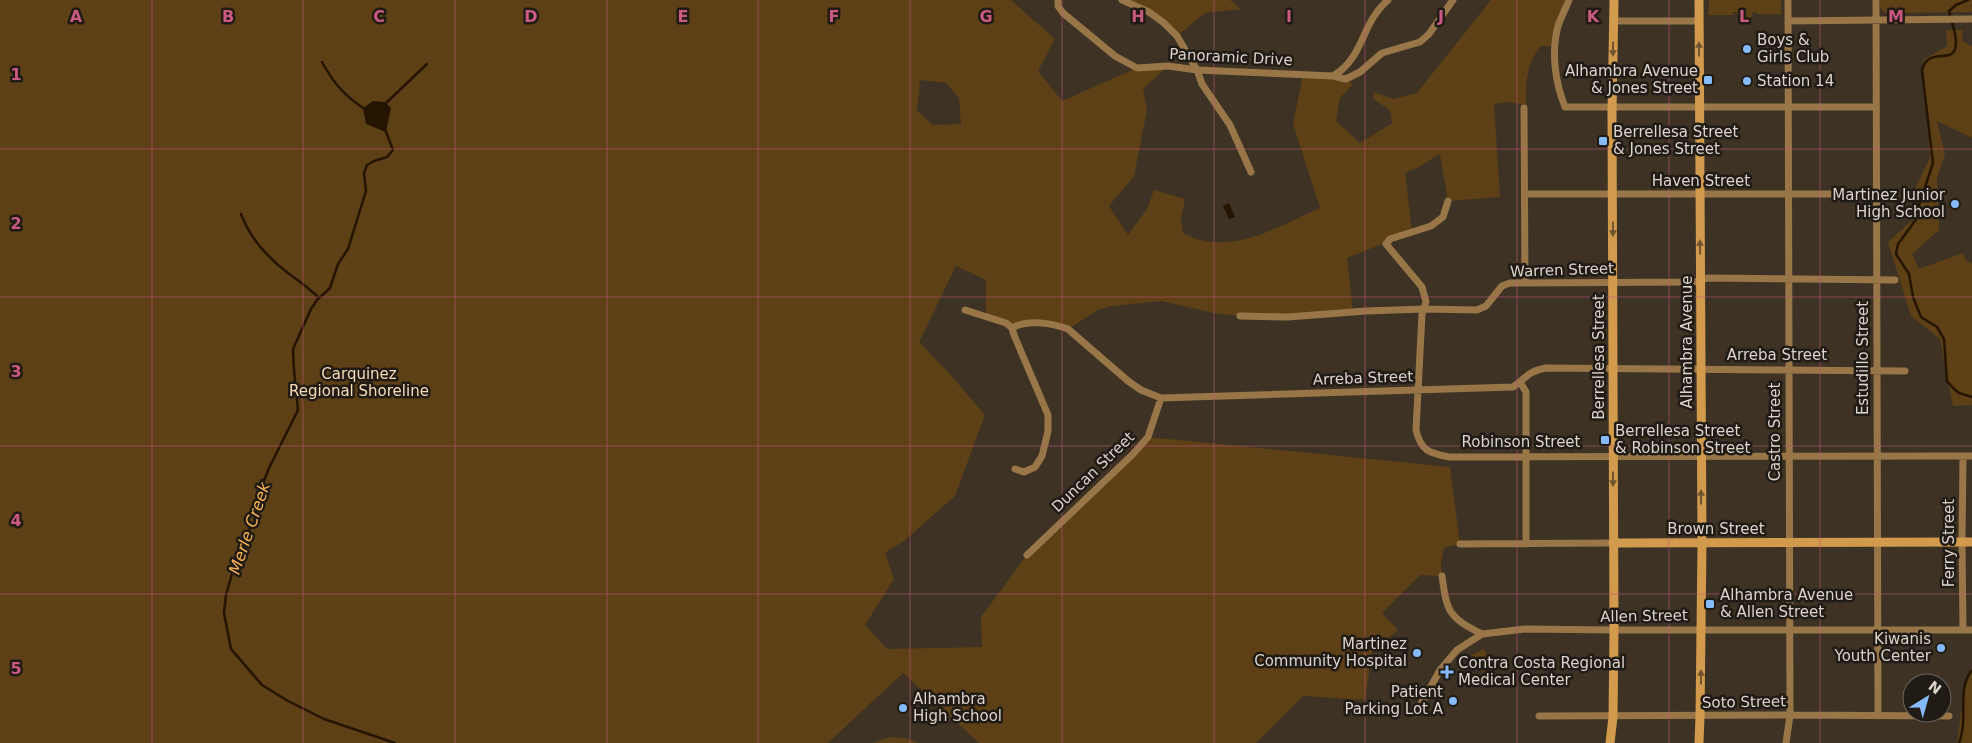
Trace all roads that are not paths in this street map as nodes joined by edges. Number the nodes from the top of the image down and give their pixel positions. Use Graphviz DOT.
graph roads {
  1 [pos="1058,0"];
  2 [pos="1122,0"];
  3 [pos="1388,0"];
  4 [pos="1453,0"];
  5 [pos="1569,0"];
  6 [pos="1614,0"];
  7 [pos="1699,0"];
  8 [pos="1788,0"];
  9 [pos="1876,0"];
  10 [pos="1699,20"];
  11 [pos="1876,20"];
  12 [pos="1972,20"];
  13 [pos="1614,21"];
  14 [pos="1788,21"];
  15 [pos="1188,56"];
  16 [pos="1182,67"];
  17 [pos="1197,70"];
  18 [pos="1333,76"];
  19 [pos="1612,106"];
  20 [pos="1524,108"];
  21 [pos="1700,108"];
  22 [pos="1789,108"];
  23 [pos="1875,108"];
  24 [pos="1251,172"];
  25 [pos="1525,194"];
  26 [pos="1876,194"];
  27 [pos="1613,195"];
  28 [pos="1699,195"];
  29 [pos="1789,195"];
  30 [pos="1448,201"];
  31 [pos="1788,279"];
  32 [pos="1700,280"];
  33 [pos="1877,280"];
  34 [pos="1896,280"];
  35 [pos="1525,282"];
  36 [pos="1613,282"];
  37 [pos="1424,309"];
  38 [pos="965,310"];
  39 [pos="1240,316"];
  40 [pos="1012,328"];
  41 [pos="1700,368"];
  42 [pos="1614,369"];
  43 [pos="1789,369"];
  44 [pos="1877,370"];
  45 [pos="1905,371"];
  46 [pos="1520,382"];
  47 [pos="1417,391"];
  48 [pos="1161,398"];
  49 [pos="1613,455"];
  50 [pos="1527,456"];
  51 [pos="1702,456"];
  52 [pos="1963,456"];
  53 [pos="1972,456"];
  54 [pos="1790,457"];
  55 [pos="1876,457"];
  56 [pos="1014,469"];
  57 [pos="1962,542"];
  58 [pos="1972,542"];
  59 [pos="1613,543"];
  60 [pos="1702,543"];
  61 [pos="1789,543"];
  62 [pos="1878,543"];
  63 [pos="1460,544"];
  64 [pos="1526,544"];
  65 [pos="1028,555"];
  66 [pos="1442,576"];
  67 [pos="1701,629"];
  68 [pos="1789,629"];
  69 [pos="1614,630"];
  70 [pos="1963,630"];
  71 [pos="1972,630"];
  72 [pos="1877,631"];
  73 [pos="1482,634"];
  74 [pos="1416,713"];
  75 [pos="1790,715"];
  76 [pos="1539,716"];
  77 [pos="1700,716"];
  78 [pos="1878,716"];
  79 [pos="1902,716"];
  80 [pos="1613,717"];
  81 [pos="1610,743"];
  82 [pos="1698,743"];
  83 [pos="1786,743"];
  1 -- 16 [label="street, Panoramic Drive"];
  2 -- 15 [label="street"];
  3 -- 18 [label="street"];
  4 -- 18 [label="street, Panoramic Drive"];
  5 -- 19 [label="street"];
  6 -- 13 [label="main road, Berrellesa Street"];
  7 -- 10 [label="main road, Alhambra Avenue"];
  8 -- 14 [label="street, Castro Street"];
  9 -- 11 [label="street, Estudillo Street"];
  10 -- 13 [label="street"];
  21 -- 10 [label="main road, Alhambra Avenue, one-way"];
  11 -- 12 [label="street"];
  11 -- 14 [label="street"];
  11 -- 23 [label="street, Estudillo Street"];
  13 -- 19 [label="main road, Berrellesa Street, one-way"];
  14 -- 22 [label="street, Castro Street"];
  15 -- 16 [label="street"];
  15 -- 17 [label="street"];
  16 -- 17 [label="street, Panoramic Drive"];
  17 -- 18 [label="street, Panoramic Drive"];
  17 -- 24 [label="street"];
  19 -- 21 [label="street"];
  19 -- 27 [label="main road, Berrellesa Street"];
  20 -- 25 [label="street"];
  21 -- 22 [label="street"];
  21 -- 28 [label="main road, Alhambra Avenue"];
  22 -- 23 [label="street"];
  22 -- 29 [label="street, Castro Street"];
  23 -- 26 [label="street, Estudillo Street"];
  25 -- 27 [label="street, Haven Street"];
  25 -- 35 [label="street"];
  26 -- 29 [label="street, Haven Street"];
  26 -- 33 [label="street, Estudillo Street"];
  27 -- 28 [label="street, Haven Street"];
  27 -- 36 [label="main road, Berrellesa Street, one-way"];
  28 -- 29 [label="street, Haven Street"];
  32 -- 28 [label="main road, Alhambra Avenue, one-way"];
  29 -- 31 [label="street, Castro Street"];
  30 -- 37 [label="street, Robinson Street"];
  31 -- 32 [label="street, Warren Street"];
  31 -- 33 [label="street, Warren Street"];
  31 -- 43 [label="street, Castro Street"];
  32 -- 36 [label="street, Warren Street"];
  32 -- 41 [label="main road, Alhambra Avenue"];
  33 -- 34 [label="street, Warren Street"];
  33 -- 44 [label="street, Estudillo Street"];
  35 -- 36 [label="street, Warren Street"];
  35 -- 37 [label="street, Warren Street"];
  36 -- 42 [label="main road, Berrellesa Street"];
  37 -- 39 [label="street, Warren Street"];
  37 -- 47 [label="street, Robinson Street"];
  38 -- 40 [label="street"];
  40 -- 48 [label="street, Arreba Street"];
  40 -- 56 [label="street"];
  41 -- 42 [label="street, Arreba Street"];
  41 -- 43 [label="street, Arreba Street"];
  41 -- 51 [label="main road, Alhambra Avenue"];
  42 -- 46 [label="street, Arreba Street"];
  42 -- 49 [label="main road, Berrellesa Street"];
  43 -- 44 [label="street, Arreba Street"];
  43 -- 54 [label="street, Castro Street"];
  44 -- 45 [label="street, Arreba Street"];
  44 -- 55 [label="street, Estudillo Street"];
  46 -- 47 [label="street, Arreba Street"];
  46 -- 50 [label="street"];
  47 -- 48 [label="street, Arreba Street"];
  47 -- 50 [label="street, Robinson Street"];
  48 -- 65 [label="street, Duncan Street"];
  49 -- 50 [label="street, Robinson Street"];
  49 -- 51 [label="street, Robinson Street"];
  49 -- 59 [label="main road, Berrellesa Street, one-way"];
  50 -- 64 [label="street"];
  51 -- 54 [label="street, Robinson Street"];
  60 -- 51 [label="main road, Alhambra Avenue, one-way"];
  52 -- 53 [label="street, Robinson Street"];
  52 -- 55 [label="street, Robinson Street"];
  52 -- 57 [label="street, Ferry Street"];
  54 -- 55 [label="street, Robinson Street"];
  54 -- 61 [label="street, Castro Street"];
  55 -- 62 [label="street, Estudillo Street"];
  57 -- 58 [label="main road, Brown Street"];
  57 -- 62 [label="main road, Brown Street"];
  57 -- 70 [label="street, Ferry Street"];
  59 -- 60 [label="main road, Brown Street"];
  59 -- 64 [label="street, Brown Street"];
  59 -- 69 [label="main road, Berrellesa Street"];
  60 -- 61 [label="main road, Brown Street"];
  60 -- 67 [label="main road, Alhambra Avenue"];
  61 -- 62 [label="main road, Brown Street"];
  61 -- 68 [label="street, Castro Street"];
  62 -- 72 [label="street, Estudillo Street"];
  63 -- 64 [label="street, Brown Street"];
  66 -- 73 [label="street"];
  67 -- 68 [label="street, Allen Street"];
  67 -- 69 [label="street, Allen Street"];
  77 -- 67 [label="main road, Alhambra Avenue, one-way"];
  68 -- 72 [label="street, Allen Street"];
  68 -- 75 [label="street, Castro Street"];
  69 -- 73 [label="street, Allen Street"];
  69 -- 80 [label="main road, Berrellesa Street"];
  70 -- 71 [label="street, Allen Street"];
  70 -- 72 [label="street, Allen Street"];
  72 -- 78 [label="street, Estudillo Street"];
  73 -- 74 [label="street, Allen Street"];
  75 -- 77 [label="street, Soto Street"];
  75 -- 78 [label="street, Soto Street"];
  75 -- 83 [label="street, Castro Street"];
  76 -- 80 [label="street, Soto Street"];
  77 -- 80 [label="street, Soto Street"];
  77 -- 82 [label="main road, Alhambra Avenue"];
  78 -- 79 [label="street, Soto Street"];
  80 -- 81 [label="main road, Berrellesa Street"];
}
